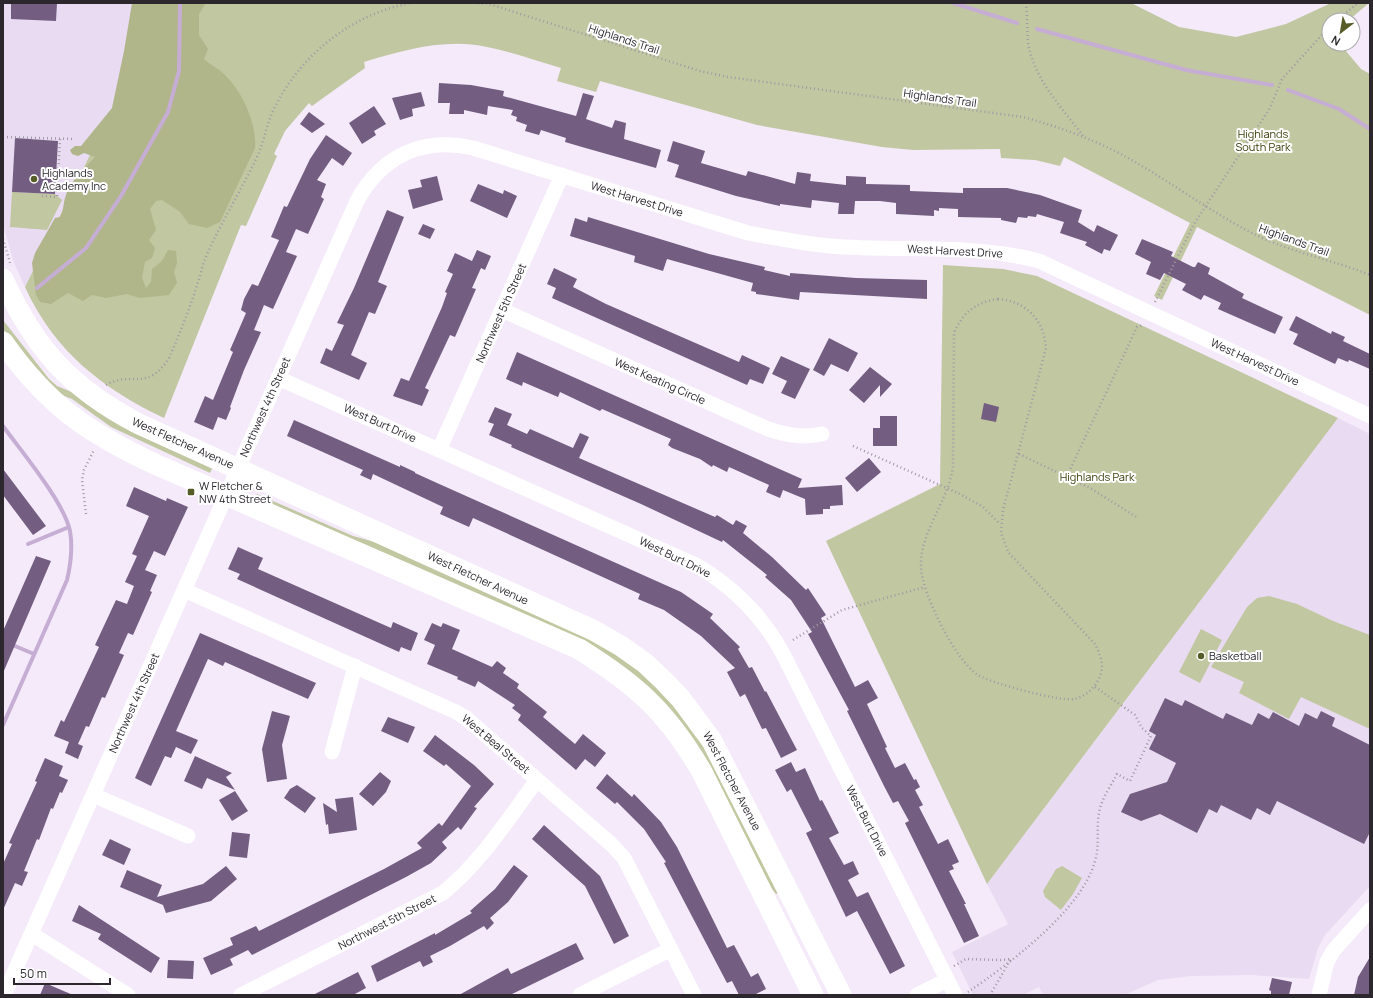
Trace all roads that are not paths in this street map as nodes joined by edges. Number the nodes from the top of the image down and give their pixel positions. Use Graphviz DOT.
graph roads {
  1 [pos="562,176"];
  2 [pos="4,284"];
  3 [pos="502,310"];
  4 [pos="3,342"];
  5 [pos="278,378"];
  6 [pos="1370,416"];
  7 [pos="822,434"];
  8 [pos="439,450"];
  9 [pos="238,468"];
  10 [pos="226,495"];
  11 [pos="184,590"];
  12 [pos="355,666"];
  13 [pos="332,752"];
  14 [pos="537,780"];
  15 [pos="93,795"];
  16 [pos="188,836"];
  17 [pos="1370,910"];
  18 [pos="32,934"];
  19 [pos="671,949"];
  20 [pos="944,974"];
  21 [pos="4,995"];
  22 [pos="128,995"];
  23 [pos="241,995"];
  24 [pos="580,995"];
  25 [pos="694,995"];
  26 [pos="813,995"];
  27 [pos="841,995"];
  28 [pos="917,995"];
  29 [pos="954,995"];
  30 [pos="1319,995"];
  1 -- 3 [label="street, Northwest 5th Street"];
  1 -- 5 [label="street, Northwest 4th Street"];
  1 -- 6 [label="street, West Harvest Drive"];
  2 -- 9 [label="main road, West Fletcher Avenue"];
  3 -- 7 [label="street, West Keating Circle"];
  3 -- 8 [label="street, Northwest 5th Street"];
  4 -- 10 [label="main road, West Fletcher Avenue"];
  5 -- 8 [label="street, West Burt Drive"];
  5 -- 9 [label="street, Northwest 4th Street"];
  8 -- 20 [label="street, West Burt Drive"];
  9 -- 10 [label="street, Northwest 4th Street"];
  9 -- 27 [label="main road, West Fletcher Avenue"];
  10 -- 11 [label="street, Northwest 4th Street"];
  10 -- 26 [label="main road, West Fletcher Avenue"];
  11 -- 12 [label="street, West Beal Street"];
  11 -- 15 [label="street, Northwest 4th Street"];
  12 -- 13 [label="street"];
  12 -- 14 [label="street, West Beal Street"];
  14 -- 19 [label="street, West Beal Street"];
  14 -- 23 [label="street, Northwest 5th Street"];
  15 -- 16 [label="street"];
  15 -- 18 [label="street, Northwest 4th Street"];
  17 -- 30 [label="street"];
  18 -- 21 [label="street, Northwest 4th Street"];
  18 -- 22 [label="street"];
  19 -- 24 [label="street"];
  19 -- 25 [label="street, West Beal Street"];
  20 -- 28 [label="street"];
  20 -- 29 [label="street, West Burt Drive"];
}
